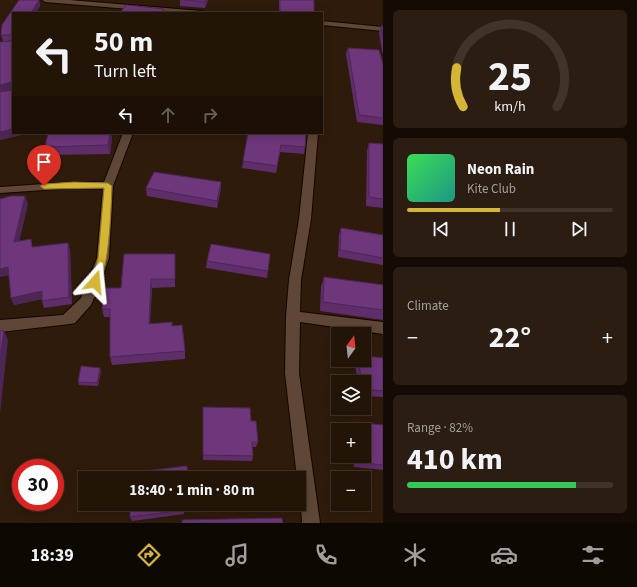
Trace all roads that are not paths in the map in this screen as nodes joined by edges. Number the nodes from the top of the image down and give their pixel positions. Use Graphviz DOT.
graph roads {
  1 [pos="46,0"];
  2 [pos="174,12"];
  3 [pos="323,23"];
  4 [pos="383,29"];
  5 [pos="128,134"];
  6 [pos="313,134"];
  7 [pos="108,186"];
  8 [pos="0,190"];
  9 [pos="293,316"];
  10 [pos="0,326"];
  11 [pos="383,328"];
  12 [pos="311,523"];
  1 -- 2 [label="street"];
  3 -- 4 [label="street"];
  5 -- 7 [label="street"];
  6 -- 9 [label="street"];
  7 -- 8 [label="street"];
  7 -- 10 [label="street"];
  9 -- 11 [label="street"];
  9 -- 12 [label="street"];
}
